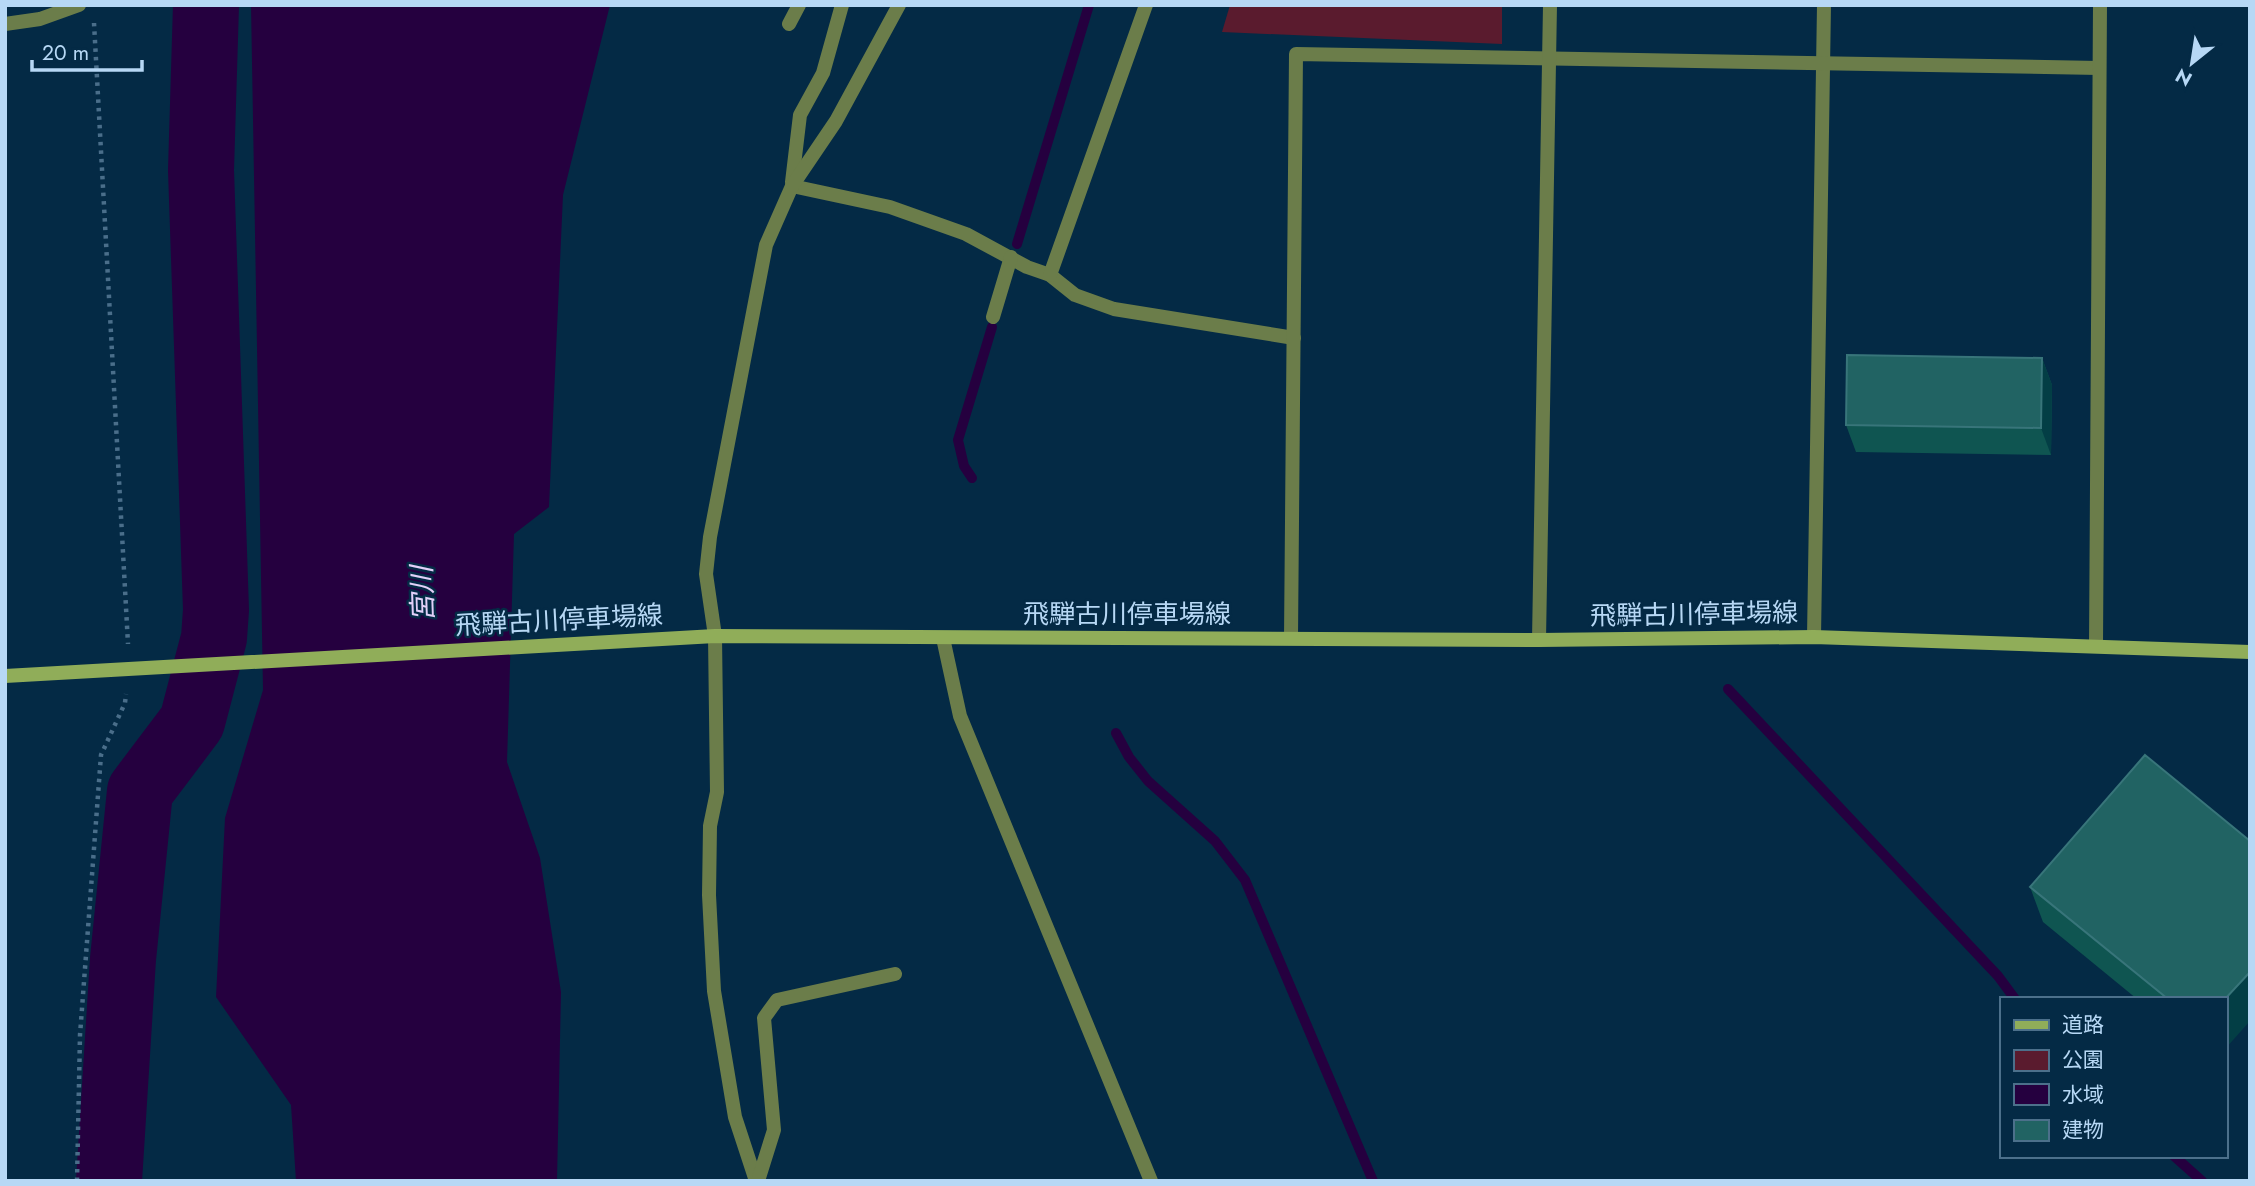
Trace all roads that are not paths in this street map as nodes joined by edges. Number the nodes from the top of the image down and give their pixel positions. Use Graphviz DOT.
graph roads {
  1 [pos="79,5"];
  2 [pos="799,5"];
  3 [pos="842,5"];
  4 [pos="899,5"];
  5 [pos="1146,5"];
  6 [pos="1550,5"];
  7 [pos="1824,5"];
  8 [pos="2100,5"];
  9 [pos="5,24"];
  10 [pos="789,24"];
  11 [pos="1549,60"];
  12 [pos="1823,64"];
  13 [pos="2099,68"];
  14 [pos="792,187"];
  15 [pos="1011,257"];
  16 [pos="1050,275"];
  17 [pos="993,317"];
  18 [pos="1294,338"];
  19 [pos="715,636"];
  20 [pos="1814,637"];
  21 [pos="943,638"];
  22 [pos="1290,638"];
  23 [pos="1539,640"];
  24 [pos="2096,646"];
  25 [pos="2250,652"];
  26 [pos="5,676"];
  27 [pos="895,974"];
  28 [pos="757,1181"];
  29 [pos="1151,1181"];
  1 -- 9 [label="street"];
  2 -- 10 [label="street"];
  3 -- 14 [label="street"];
  4 -- 14 [label="street"];
  5 -- 16 [label="street"];
  6 -- 11 [label="street"];
  7 -- 12 [label="street"];
  8 -- 13 [label="street"];
  11 -- 12 [label="street"];
  11 -- 18 [label="street"];
  11 -- 23 [label="street"];
  12 -- 13 [label="street"];
  12 -- 20 [label="street"];
  13 -- 24 [label="street"];
  14 -- 15 [label="street"];
  14 -- 19 [label="street"];
  15 -- 16 [label="street"];
  15 -- 17 [label="street"];
  16 -- 18 [label="street"];
  18 -- 22 [label="street"];
  19 -- 21 [label="main road, 飛騨古川停車場線"];
  19 -- 26 [label="main road, 飛騨古川停車場線"];
  19 -- 28 [label="street"];
  20 -- 23 [label="main road, 飛騨古川停車場線"];
  20 -- 24 [label="main road, 飛騨古川停車場線"];
  21 -- 22 [label="main road, 飛騨古川停車場線"];
  21 -- 29 [label="street"];
  22 -- 23 [label="main road, 飛騨古川停車場線"];
  24 -- 25 [label="main road, 飛騨古川停車場線"];
  27 -- 28 [label="street"];
}
